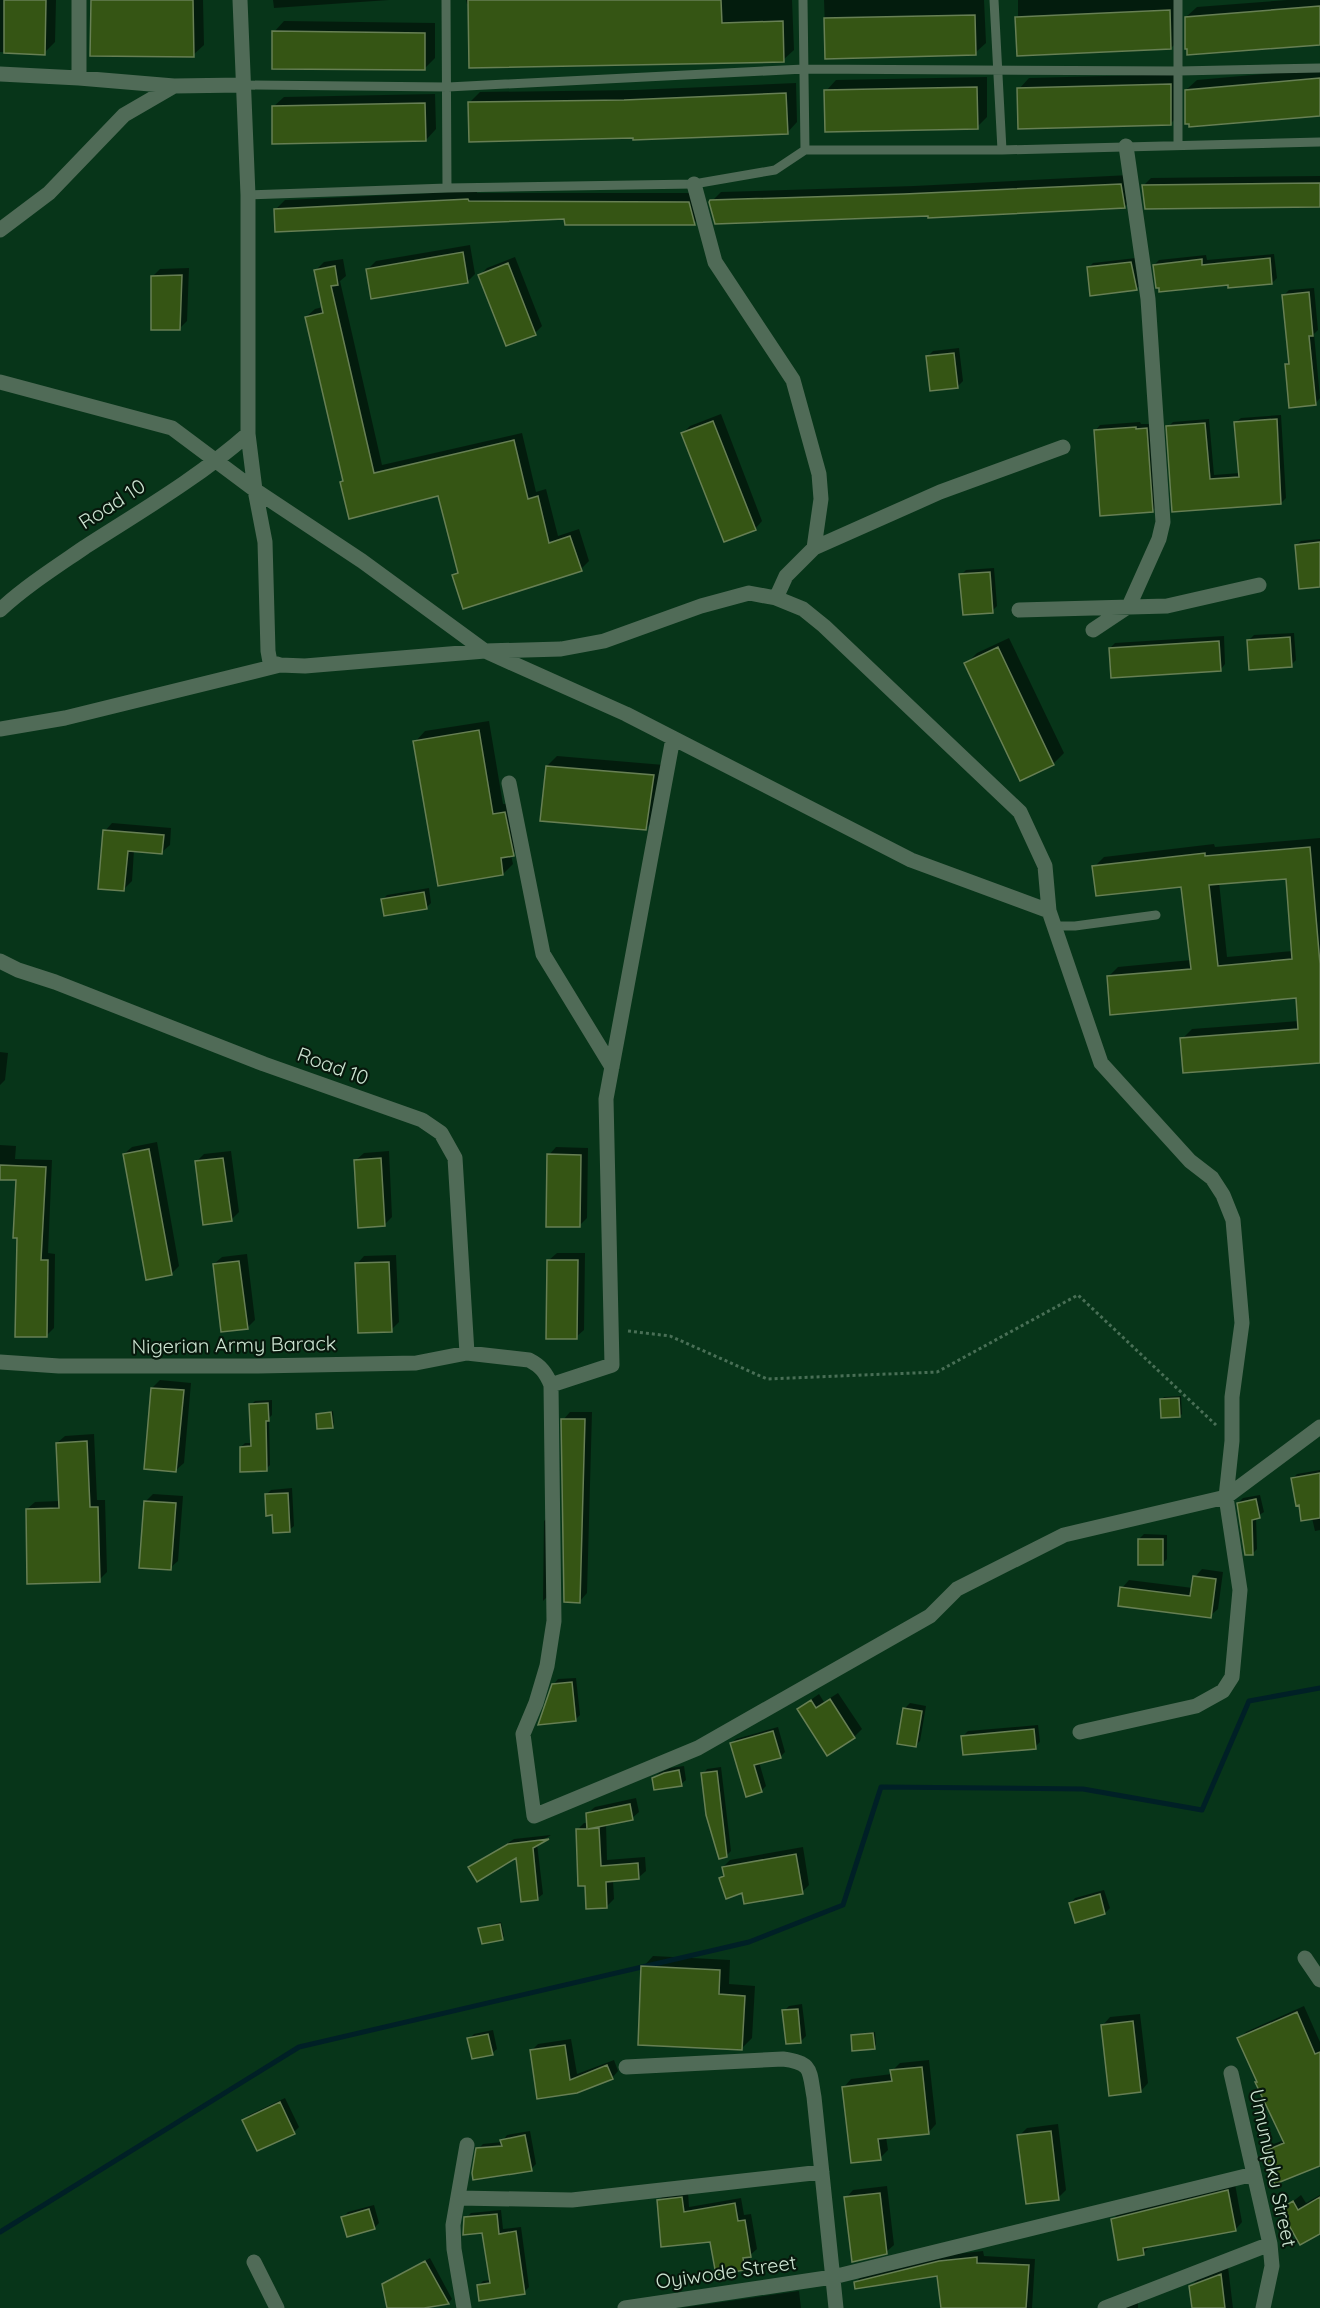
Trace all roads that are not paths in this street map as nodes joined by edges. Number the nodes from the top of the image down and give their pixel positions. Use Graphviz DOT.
graph roads {
  1 [pos="79,0"];
  2 [pos="240,0"];
  3 [pos="446,0"];
  4 [pos="803,0"];
  5 [pos="994,0"];
  6 [pos="1178,0"];
  7 [pos="1320,68"];
  8 [pos="804,69"];
  9 [pos="998,71"];
  10 [pos="1179,71"];
  11 [pos="0,74"];
  12 [pos="79,78"];
  13 [pos="174,86"];
  14 [pos="242,86"];
  15 [pos="448,87"];
  16 [pos="1320,142"];
  17 [pos="1178,145"];
  18 [pos="1126,146"];
  19 [pos="805,150"];
  20 [pos="1002,150"];
  21 [pos="694,184"];
  22 [pos="447,188"];
  23 [pos="248,195"];
  24 [pos="0,230"];
  25 [pos="0,382"];
  26 [pos="248,434"];
  27 [pos="1063,447"];
  28 [pos="218,461"];
  29 [pos="255,490"];
  30 [pos="814,548"];
  31 [pos="1259,585"];
  32 [pos="776,598"];
  33 [pos="1129,606"];
  34 [pos="0,610"];
  35 [pos="1020,610"];
  36 [pos="1093,630"];
  37 [pos="485,651"];
  38 [pos="280,665"];
  39 [pos="0,729"];
  40 [pos="673,738"];
  41 [pos="509,783"];
  42 [pos="1156,915"];
  43 [pos="1051,919"];
  44 [pos="0,961"];
  45 [pos="612,1067"];
  46 [pos="467,1353"];
  47 [pos="0,1362"];
  48 [pos="551,1385"];
  49 [pos="1320,1427"];
  50 [pos="1226,1497"];
  51 [pos="1080,1732"];
  52 [pos="1305,1958"];
  53 [pos="1320,1980"];
  54 [pos="626,2067"];
  55 [pos="1231,2073"];
  56 [pos="467,2145"];
  57 [pos="822,2172"];
  58 [pos="1254,2174"];
  59 [pos="459,2198"];
  60 [pos="1269,2244"];
  61 [pos="254,2262"];
  62 [pos="833,2277"];
  63 [pos="277,2308"];
  64 [pos="464,2308"];
  65 [pos="625,2308"];
  66 [pos="836,2308"];
  67 [pos="1105,2308"];
  68 [pos="1263,2308"];
  1 -- 12 [label="street"];
  2 -- 14 [label="street"];
  3 -- 15 [label="lane"];
  4 -- 8 [label="lane"];
  5 -- 9 [label="lane"];
  6 -- 10 [label="lane"];
  7 -- 10 [label="lane"];
  8 -- 9 [label="lane"];
  8 -- 15 [label="lane"];
  8 -- 19 [label="lane"];
  9 -- 10 [label="lane"];
  9 -- 20 [label="lane"];
  10 -- 17 [label="lane"];
  11 -- 12 [label="street"];
  12 -- 13 [label="street"];
  13 -- 14 [label="street"];
  13 -- 24 [label="street"];
  14 -- 15 [label="lane"];
  14 -- 23 [label="street"];
  15 -- 22 [label="lane"];
  16 -- 17 [label="lane"];
  17 -- 18 [label="lane"];
  18 -- 20 [label="lane"];
  18 -- 33 [label="street"];
  19 -- 20 [label="lane"];
  19 -- 21 [label="lane"];
  21 -- 22 [label="lane"];
  21 -- 30 [label="street"];
  22 -- 23 [label="lane"];
  23 -- 26 [label="street"];
  25 -- 28 [label="street"];
  26 -- 28 [label="street, Road 10"];
  26 -- 29 [label="street"];
  27 -- 30 [label="street"];
  28 -- 29 [label="street"];
  28 -- 34 [label="street, Road 10"];
  29 -- 37 [label="street"];
  29 -- 38 [label="street"];
  30 -- 32 [label="street"];
  31 -- 33 [label="street"];
  32 -- 37 [label="street"];
  32 -- 43 [label="street"];
  33 -- 35 [label="street"];
  33 -- 36 [label="street"];
  37 -- 38 [label="street"];
  37 -- 40 [label="street"];
  38 -- 39 [label="street"];
  40 -- 43 [label="street"];
  40 -- 45 [label="street"];
  41 -- 45 [label="street"];
  42 -- 43 [label="lane"];
  43 -- 50 [label="street"];
  44 -- 46 [label="street, Road 10"];
  45 -- 48 [label="street"];
  46 -- 47 [label="street, Nigerian Army Barack"];
  46 -- 48 [label="street, Nigerian Army Barack"];
  48 -- 50 [label="street"];
  49 -- 50 [label="street"];
  50 -- 51 [label="street"];
  52 -- 53 [label="street"];
  54 -- 57 [label="street"];
  55 -- 58 [label="street, Umunupku Street"];
  56 -- 59 [label="street"];
  57 -- 59 [label="street"];
  57 -- 62 [label="street"];
  58 -- 60 [label="street, Umunupku Street"];
  58 -- 62 [label="street, Oyiwode Street"];
  59 -- 64 [label="street"];
  60 -- 67 [label="street"];
  60 -- 68 [label="street, Umunupku Street"];
  61 -- 63 [label="street"];
  62 -- 65 [label="street, Oyiwode Street"];
  62 -- 66 [label="street"];
}
